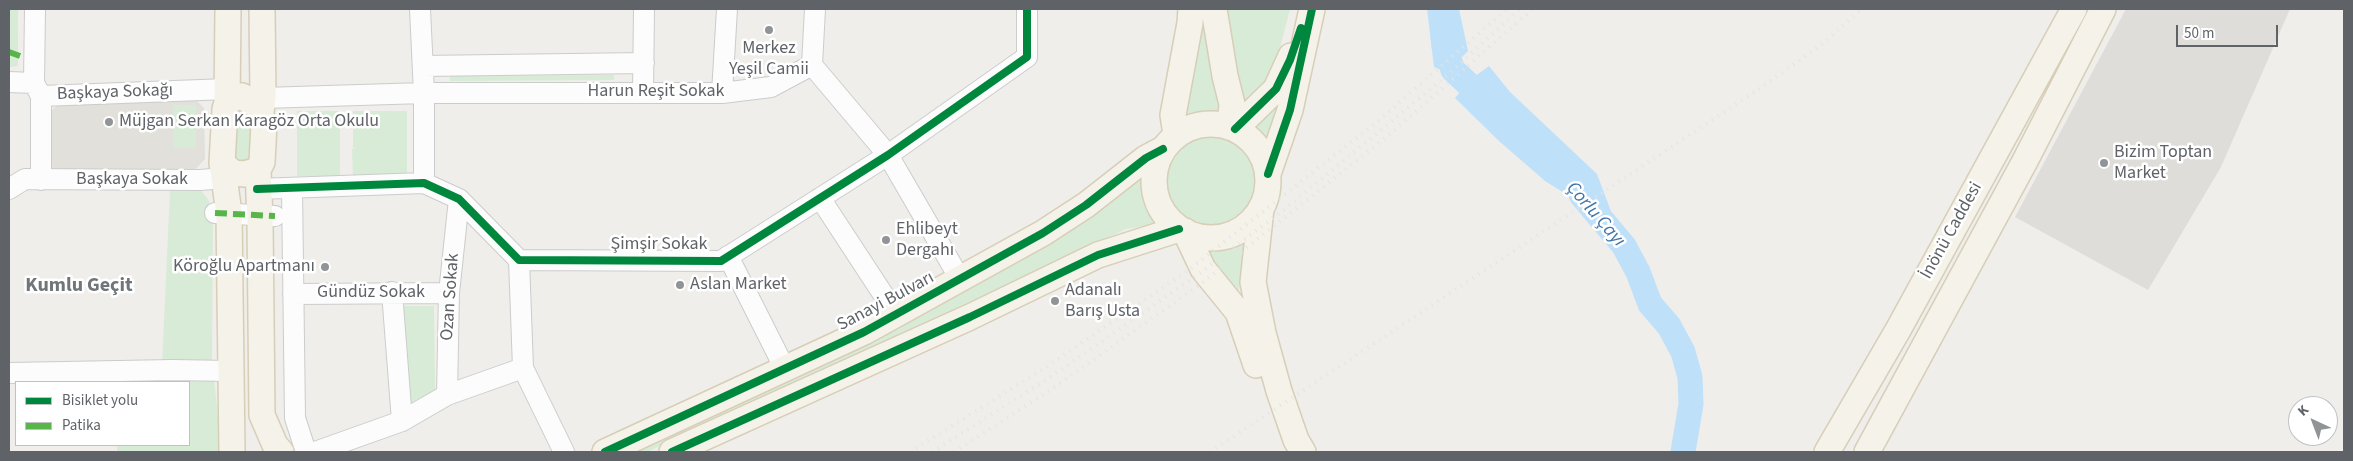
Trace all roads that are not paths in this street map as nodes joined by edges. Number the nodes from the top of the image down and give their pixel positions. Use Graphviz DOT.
graph roads {
  1 [pos="35,9"];
  2 [pos="228,9"];
  3 [pos="262,9"];
  4 [pos="420,9"];
  5 [pos="644,9"];
  6 [pos="727,9"];
  7 [pos="815,9"];
  8 [pos="1027,9"];
  9 [pos="1191,9"];
  10 [pos="1214,9"];
  11 [pos="1307,9"];
  12 [pos="1312,9"];
  13 [pos="2074,9"];
  14 [pos="2104,9"];
  15 [pos="644,63"];
  16 [pos="812,65"];
  17 [pos="423,66"];
  18 [pos="9,82"];
  19 [pos="38,89"];
  20 [pos="424,93"];
  21 [pos="643,93"];
  22 [pos="722,93"];
  23 [pos="228,96"];
  24 [pos="262,105"];
  25 [pos="1232,128"];
  26 [pos="1170,142"];
  27 [pos="888,155"];
  28 [pos="223,170"];
  29 [pos="1268,174"];
  30 [pos="257,179"];
  31 [pos="41,180"];
  32 [pos="424,183"];
  33 [pos="292,189"];
  34 [pos="9,190"];
  35 [pos="820,198"];
  36 [pos="459,199"];
  37 [pos="1261,209"];
  38 [pos="222,213"];
  39 [pos="268,215"];
  40 [pos="1182,230"];
  41 [pos="728,256"];
  42 [pos="519,260"];
  43 [pos="960,279"];
  44 [pos="392,292"];
  45 [pos="449,293"];
  46 [pos="293,294"];
  47 [pos="896,314"];
  48 [pos="524,368"];
  49 [pos="785,369"];
  50 [pos="230,372"];
  51 [pos="9,373"];
  52 [pos="447,395"];
  53 [pos="402,421"];
  54 [pos="232,452"];
  55 [pos="281,452"];
  56 [pos="306,452"];
  57 [pos="315,452"];
  58 [pos="564,452"];
  59 [pos="605,452"];
  60 [pos="672,452"];
  61 [pos="1287,452"];
  62 [pos="1303,452"];
  63 [pos="1827,452"];
  64 [pos="1867,452"];
  1 -- 19 [label="street"];
  2 -- 23 [label="main road"];
  3 -- 24 [label="main road"];
  4 -- 17 [label="street"];
  5 -- 15 [label="street"];
  6 -- 22 [label="street"];
  7 -- 16 [label="street"];
  8 -- 27 [label="street, Şimşir Sokak"];
  9 -- 26 [label="main road"];
  10 -- 25 [label="main road"];
  11 -- 25 [label="main road"];
  12 -- 29 [label="main road"];
  13 -- 63 [label="main road, İnönü Caddesi"];
  14 -- 64 [label="main road, İnönü Caddesi"];
  15 -- 17 [label="street, Harun Reşit Sokak"];
  15 -- 21 [label="street"];
  16 -- 22 [label="street, Harun Reşit Sokak"];
  16 -- 27 [label="street"];
  17 -- 20 [label="street"];
  18 -- 19 [label="street, Başkaya Sokağı"];
  19 -- 23 [label="street, Başkaya Sokağı"];
  19 -- 31 [label="street"];
  20 -- 21 [label="street, Harun Reşit Sokak"];
  20 -- 24 [label="street, Harun Reşit Sokak"];
  20 -- 32 [label="street"];
  21 -- 22 [label="street, Harun Reşit Sokak"];
  23 -- 24 [label="main road"];
  23 -- 28 [label="main road"];
  24 -- 30 [label="main road"];
  25 -- 26 [label="main road"];
  25 -- 29 [label="main road"];
  26 -- 40 [label="main road"];
  26 -- 43 [label="main road, Sanayi Bulvarı"];
  27 -- 35 [label="street, Şimşir Sokak"];
  27 -- 43 [label="street"];
  28 -- 30 [label="main road"];
  28 -- 31 [label="street, Başkaya Sokak"];
  28 -- 38 [label="main road"];
  29 -- 37 [label="main road"];
  30 -- 33 [label="street"];
  30 -- 39 [label="main road"];
  31 -- 34 [label="street, Başkaya Sokak"];
  32 -- 33 [label="street"];
  32 -- 36 [label="street"];
  33 -- 46 [label="street"];
  35 -- 41 [label="street, Şimşir Sokak"];
  35 -- 47 [label="street"];
  36 -- 42 [label="street"];
  36 -- 45 [label="street, Ozan Sokak"];
  37 -- 40 [label="main road"];
  37 -- 62 [label="main road"];
  38 -- 39 [label="street"];
  38 -- 50 [label="main road"];
  39 -- 55 [label="main road"];
  40 -- 60 [label="main road"];
  40 -- 61 [label="main road"];
  41 -- 42 [label="street, Şimşir Sokak"];
  41 -- 49 [label="street"];
  42 -- 48 [label="street"];
  43 -- 47 [label="main road, Sanayi Bulvarı"];
  44 -- 45 [label="street, Gündüz Sokak"];
  44 -- 46 [label="street, Gündüz Sokak"];
  44 -- 53 [label="street"];
  45 -- 52 [label="street, Ozan Sokak"];
  46 -- 56 [label="street"];
  47 -- 49 [label="main road, Sanayi Bulvarı"];
  48 -- 52 [label="street"];
  48 -- 58 [label="street"];
  49 -- 59 [label="main road, Sanayi Bulvarı"];
  50 -- 51 [label="street"];
  50 -- 54 [label="main road"];
  52 -- 53 [label="street"];
  53 -- 57 [label="street"];
}
